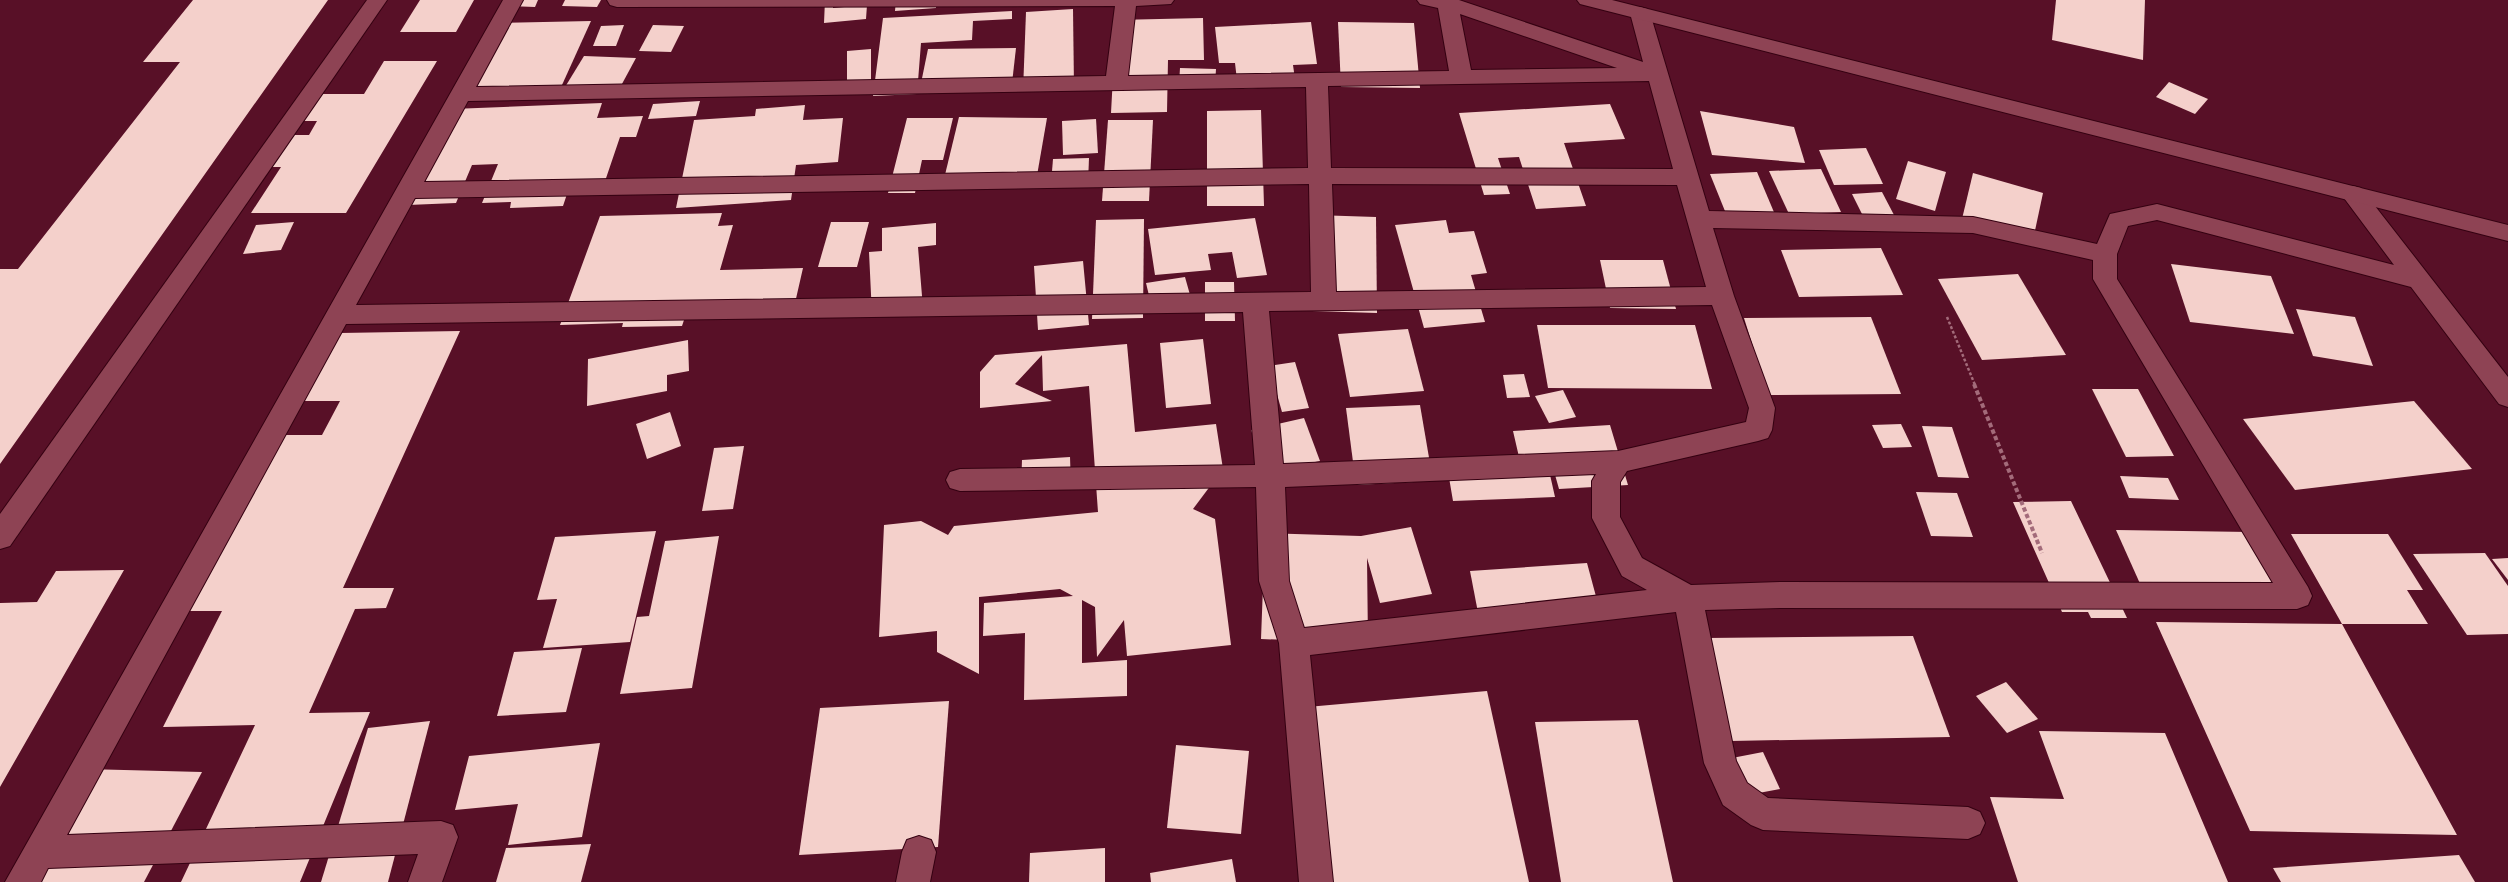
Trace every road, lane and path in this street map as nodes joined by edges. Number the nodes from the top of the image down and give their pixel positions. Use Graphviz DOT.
graph roads {
  1 [pos="377,0"];
  2 [pos="513,0"];
  3 [pos="1164,0"];
  4 [pos="1427,0"];
  5 [pos="1587,0"];
  6 [pos="617,1"];
  7 [pos="1126,1"];
  8 [pos="1448,2"];
  9 [pos="1640,13"];
  10 [pos="1657,74"];
  11 [pos="1460,78"];
  12 [pos="1317,80"];
  13 [pos="1116,84"];
  14 [pos="461,94"];
  15 [pos="1320,176"];
  16 [pos="1687,176"];
  17 [pos="407,190"];
  18 [pos="2354,194"];
  19 [pos="1699,219"];
  20 [pos="2508,233"];
  21 [pos="2105,254"];
  22 [pos="2420,281"];
  23 [pos="1721,296"];
  24 [pos="1324,301"];
  25 [pos="1255,302"];
  26 [pos="338,315"];
  27 [pos="1947,317"];
  28 [pos="2508,397"];
  29 [pos="1618,462"];
  30 [pos="1270,476"];
  31 [pos="960,480"];
  32 [pos="0,537"];
  33 [pos="2058,595"];
  34 [pos="1688,598"];
  35 [pos="1294,643"];
  36 [pos="1968,823"];
  37 [pos="40,852"];
  38 [pos="22,882"];
  39 [pos="425,882"];
  40 [pos="1316,882"];
  1 -- 32 [label="street"];
  2 -- 14 [label="street"];
  3 -- 7 [label="street"];
  4 -- 8 [label="street"];
  5 -- 9 [label="street"];
  6 -- 7 [label="street"];
  7 -- 13 [label="street"];
  8 -- 10 [label="street"];
  8 -- 11 [label="street"];
  9 -- 10 [label="street"];
  9 -- 18 [label="street"];
  10 -- 11 [label="street"];
  10 -- 16 [label="street"];
  11 -- 12 [label="street"];
  12 -- 13 [label="street"];
  12 -- 15 [label="street"];
  13 -- 14 [label="street"];
  14 -- 17 [label="street"];
  15 -- 16 [label="street"];
  15 -- 17 [label="street"];
  15 -- 24 [label="street"];
  16 -- 19 [label="street"];
  17 -- 26 [label="street"];
  18 -- 20 [label="street"];
  18 -- 22 [label="street"];
  19 -- 21 [label="street"];
  19 -- 23 [label="street"];
  21 -- 22 [label="street"];
  21 -- 33 [label="street"];
  22 -- 28 [label="street"];
  23 -- 24 [label="street"];
  23 -- 29 [label="street"];
  24 -- 25 [label="street"];
  25 -- 26 [label="street"];
  25 -- 30 [label="street"];
  26 -- 37 [label="street"];
  27 -- 33 [label="path"];
  29 -- 30 [label="street"];
  29 -- 34 [label="street"];
  30 -- 31 [label="street"];
  30 -- 35 [label="street"];
  33 -- 34 [label="street"];
  34 -- 35 [label="street"];
  34 -- 36 [label="street"];
  35 -- 40 [label="street"];
  37 -- 38 [label="street"];
  37 -- 39 [label="street"];
}
